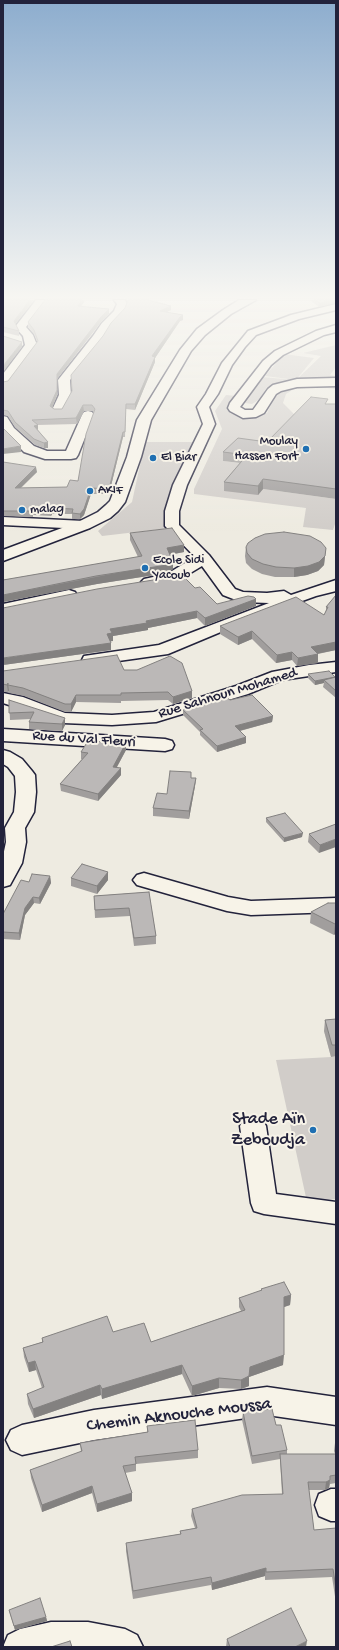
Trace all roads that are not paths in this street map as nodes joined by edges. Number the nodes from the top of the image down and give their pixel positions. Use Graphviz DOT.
graph roads {
  1 [pos="66,377"];
  2 [pos="170,377"];
  3 [pos="220,377"];
  4 [pos="256,377"];
  5 [pos="336,382"];
  6 [pos="58,410"];
  7 [pos="88,415"];
  8 [pos="3,420"];
  9 [pos="3,521"];
  10 [pos="84,525"];
  11 [pos="3,556"];
  12 [pos="204,558"];
  13 [pos="139,584"];
  14 [pos="336,585"];
  15 [pos="82,593"];
  16 [pos="310,593"];
  17 [pos="336,598"];
  18 [pos="3,609"];
  19 [pos="72,663"];
  20 [pos="336,667"];
  21 [pos="3,698"];
  22 [pos="3,735"];
  23 [pos="165,745"];
  24 [pos="3,756"];
  25 [pos="3,880"];
  26 [pos="144,880"];
  27 [pos="336,905"];
  28 [pos="253,1126"];
  29 [pos="336,1213"];
  30 [pos="336,1411"];
  31 [pos="22,1440"];
  32 [pos="20,1647"];
  33 [pos="125,1647"];
  1 -- 6 [label="street"];
  2 -- 10 [label="main road"];
  3 -- 12 [label="street"];
  4 -- 5 [label="street"];
  7 -- 8 [label="street"];
  9 -- 10 [label="street"];
  10 -- 11 [label="main road"];
  12 -- 13 [label="street"];
  12 -- 16 [label="street"];
  14 -- 16 [label="street"];
  15 -- 18 [label="street"];
  16 -- 17 [label="street"];
  16 -- 19 [label="street"];
  20 -- 21 [label="street, Rue Sahnoun Mohamed"];
  22 -- 23 [label="street, Rue du Val Fleuri"];
  24 -- 25 [label="street"];
  26 -- 27 [label="street"];
  28 -- 29 [label="street"];
  30 -- 31 [label="street, Chemin Aknouche Moussa"];
  32 -- 33 [label="street"];
}
